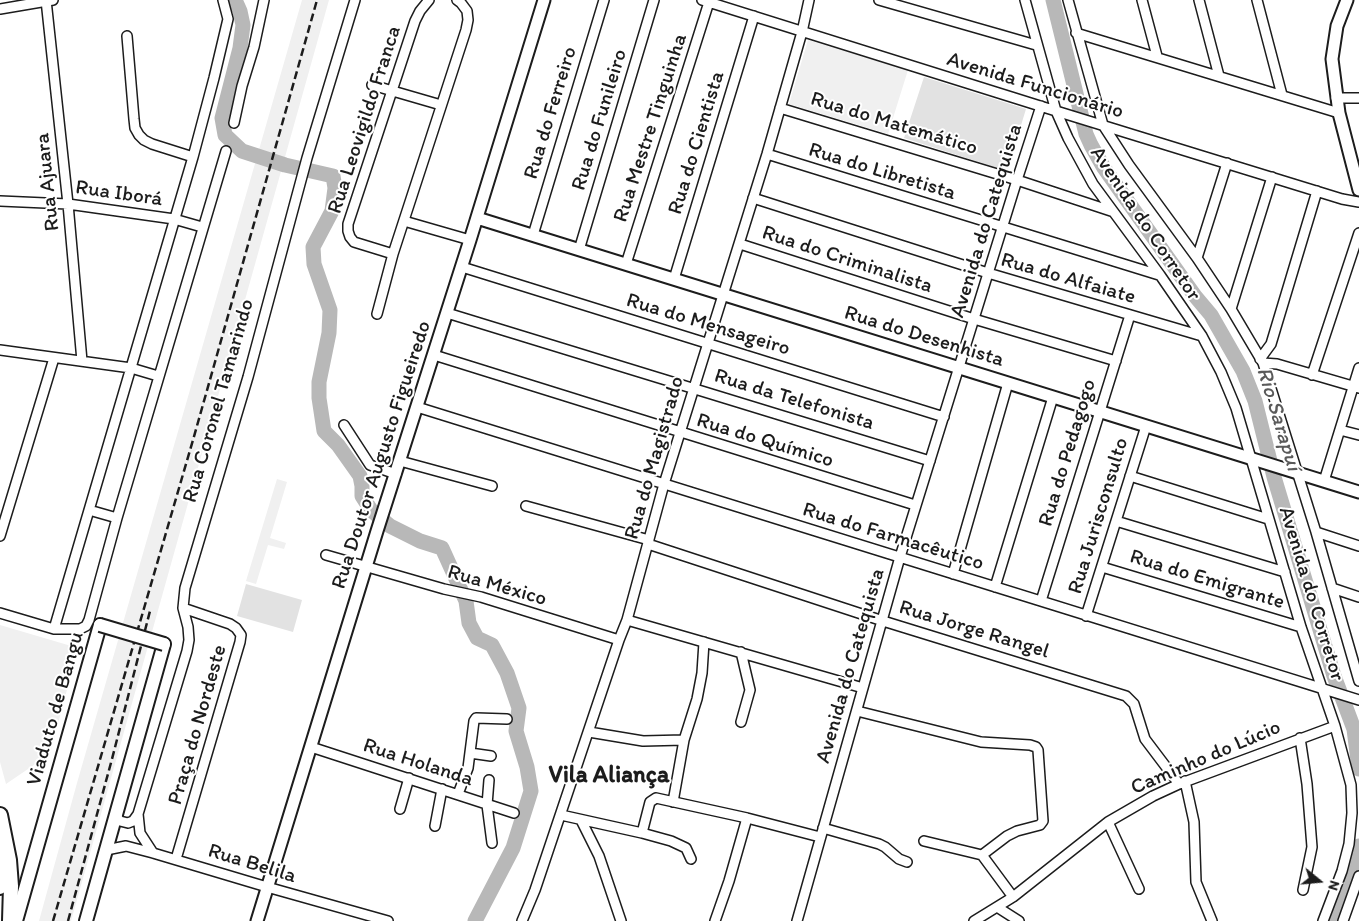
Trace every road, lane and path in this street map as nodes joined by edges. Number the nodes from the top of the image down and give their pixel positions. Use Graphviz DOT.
graph roads {
  1 [pos="48,0"];
  2 [pos="223,0"];
  3 [pos="264,0"];
  4 [pos="355,0"];
  5 [pos="429,0"];
  6 [pos="457,0"];
  7 [pos="544,0"];
  8 [pos="604,0"];
  9 [pos="654,0"];
  10 [pos="809,0"];
  11 [pos="879,0"];
  12 [pos="1025,0"];
  13 [pos="1068,0"];
  14 [pos="1142,0"];
  15 [pos="1199,0"];
  16 [pos="1257,0"];
  17 [pos="1347,0"];
  18 [pos="705,1"];
  19 [pos="0,9"];
  20 [pos="754,16"];
  21 [pos="802,32"];
  22 [pos="1076,33"];
  23 [pos="127,36"];
  24 [pos="1036,45"];
  25 [pos="1157,56"];
  26 [pos="1219,76"];
  27 [pos="372,85"];
  28 [pos="392,91"];
  29 [pos="1282,95"];
  30 [pos="1336,98"];
  31 [pos="1359,98"];
  32 [pos="441,105"];
  33 [pos="1041,106"];
  34 [pos="780,108"];
  35 [pos="1056,111"];
  36 [pos="1339,113"];
  37 [pos="234,123"];
  38 [pos="1103,125"];
  39 [pos="226,151"];
  40 [pos="767,154"];
  41 [pos="193,157"];
  42 [pos="1227,163"];
  43 [pos="1272,177"];
  44 [pos="1016,180"];
  45 [pos="1359,190"];
  46 [pos="1317,191"];
  47 [pos="753,198"];
  48 [pos="0,200"];
  49 [pos="1359,202"];
  50 [pos="68,204"];
  51 [pos="1112,211"];
  52 [pos="477,218"];
  53 [pos="174,219"];
  54 [pos="404,221"];
  55 [pos="202,227"];
  56 [pos="1002,227"];
  57 [pos="1359,233"];
  58 [pos="533,235"];
  59 [pos="470,240"];
  60 [pos="740,244"];
  61 [pos="579,250"];
  62 [pos="393,254"];
  63 [pos="1197,258"];
  64 [pos="626,264"];
  65 [pos="462,267"];
  66 [pos="988,274"];
  67 [pos="1160,275"];
  68 [pos="674,279"];
  69 [pos="722,294"];
  70 [pos="1231,309"];
  71 [pos="447,313"];
  72 [pos="377,314"];
  73 [pos="1130,316"];
  74 [pos="974,319"];
  75 [pos="1202,336"];
  76 [pos="707,343"];
  77 [pos="0,350"];
  78 [pos="434,356"];
  79 [pos="54,358"];
  80 [pos="82,361"];
  81 [pos="1116,361"];
  82 [pos="1262,361"];
  83 [pos="131,368"];
  84 [pos="1359,368"];
  85 [pos="959,369"];
  86 [pos="1312,375"];
  87 [pos="158,376"];
  88 [pos="1008,383"];
  89 [pos="694,387"];
  90 [pos="1356,388"];
  91 [pos="1053,397"];
  92 [pos="417,407"];
  93 [pos="1099,412"];
  94 [pos="944,416"];
  95 [pos="344,425"];
  96 [pos="1146,426"];
  97 [pos="1340,430"];
  98 [pos="680,433"];
  99 [pos="1359,435"];
  100 [pos="1251,459"];
  101 [pos="400,461"];
  102 [pos="930,461"];
  103 [pos="1296,473"];
  104 [pos="396,474"];
  105 [pos="1130,476"];
  106 [pos="1324,481"];
  107 [pos="664,484"];
  108 [pos="492,486"];
  109 [pos="1359,492"];
  110 [pos="526,506"];
  111 [pos="915,506"];
  112 [pos="89,510"];
  113 [pos="116,518"];
  114 [pos="1268,519"];
  115 [pos="1116,521"];
  116 [pos="1316,532"];
  117 [pos="0,536"];
  118 [pos="649,542"];
  119 [pos="1359,546"];
  120 [pos="326,555"];
  121 [pos="900,557"];
  122 [pos="366,566"];
  123 [pos="1102,567"];
  124 [pos="1285,572"];
  125 [pos="953,574"];
  126 [pos="995,587"];
  127 [pos="1332,588"];
  128 [pos="1359,597"];
  129 [pos="1041,601"];
  130 [pos="183,608"];
  131 [pos="0,613"];
  132 [pos="1086,616"];
  133 [pos="627,620"];
  134 [pos="883,621"];
  135 [pos="1302,628"];
  136 [pos="54,629"];
  137 [pos="619,640"];
  138 [pos="704,642"];
  139 [pos="1348,642"];
  140 [pos="1359,646"];
  141 [pos="741,652"];
  142 [pos="1359,682"];
  143 [pos="863,688"];
  144 [pos="1322,689"];
  145 [pos="1358,700"];
  146 [pos="857,710"];
  147 [pos="508,719"];
  148 [pos="741,722"];
  149 [pos="1336,726"];
  150 [pos="589,732"];
  151 [pos="1300,738"];
  152 [pos="684,740"];
  153 [pos="311,747"];
  154 [pos="470,754"];
  155 [pos="491,756"];
  156 [pos="409,778"];
  157 [pos="489,780"];
  158 [pos="1182,782"];
  159 [pos="442,789"];
  160 [pos="458,794"];
  161 [pos="673,802"];
  162 [pos="487,804"];
  163 [pos="400,809"];
  164 [pos="117,813"];
  165 [pos="514,813"];
  166 [pos="138,814"];
  167 [pos="0,815"];
  168 [pos="561,815"];
  169 [pos="747,818"];
  170 [pos="581,820"];
  171 [pos="1108,822"];
  172 [pos="436,826"];
  173 [pos="4,832"];
  174 [pos="821,832"];
  175 [pos="642,833"];
  176 [pos="924,841"];
  177 [pos="492,843"];
  178 [pos="106,850"];
  179 [pos="153,853"];
  180 [pos="982,854"];
  181 [pos="691,859"];
  182 [pos="176,860"];
  183 [pos="907,862"];
  184 [pos="1359,876"];
  185 [pos="267,887"];
  186 [pos="0,888"];
  187 [pos="1139,889"];
  188 [pos="1302,890"];
  189 [pos="1013,897"];
  190 [pos="997,907"];
  191 [pos="10,921"];
  192 [pos="16,921"];
  193 [pos="86,921"];
  194 [pos="257,921"];
  195 [pos="388,921"];
  196 [pos="522,921"];
  197 [pos="621,921"];
  198 [pos="715,921"];
  199 [pos="797,921"];
  200 [pos="974,921"];
  201 [pos="1019,921"];
  202 [pos="1212,921"];
  203 [pos="1323,921"];
  204 [pos="1343,921"];
  1 -- 19 [label="street"];
  1 -- 50 [label="street, Rua Ajuara"];
  2 -- 41 [label="street"];
  3 -- 37 [label="street"];
  4 -- 130 [label="street, Rua Coronel Tamarindo"];
  5 -- 28 [label="street, Rua Leovigildo Franca"];
  6 -- 32 [label="street"];
  7 -- 52 [label="street, Rua Doutor Augusto Figueiredo"];
  8 -- 58 [label="street, Rua do Ferreiro"];
  9 -- 61 [label="street, Rua do Funileiro"];
  10 -- 21 [label="street, Rua do Magistrado"];
  11 -- 24 [label="street"];
  12 -- 24 [label="street, Avenida do Corretor"];
  13 -- 22 [label="street, Avenida do Corretor"];
  14 -- 25 [label="street"];
  15 -- 26 [label="street"];
  16 -- 29 [label="street"];
  17 -- 30 [label="street"];
  18 -- 20 [label="street, Avenida Funcionário"];
  18 -- 64 [label="street, Rua Mestre Tinguinha"];
  20 -- 21 [label="street, Avenida Funcionário"];
  20 -- 68 [label="street, Rua do Cientista"];
  21 -- 33 [label="street, Avenida Funcionário"];
  21 -- 34 [label="street, Rua do Magistrado"];
  22 -- 25 [label="street"];
  22 -- 38 [label="street, Avenida do Corretor"];
  23 -- 41 [label="street"];
  24 -- 35 [label="street, Avenida do Corretor"];
  25 -- 26 [label="street"];
  26 -- 29 [label="street"];
  27 -- 28 [label="street"];
  28 -- 32 [label="street"];
  28 -- 62 [label="street, Rua Leovigildo Franca"];
  29 -- 36 [label="street"];
  30 -- 31 [label="street"];
  30 -- 36 [label="street"];
  32 -- 54 [label="street"];
  33 -- 35 [label="street, Avenida Funcionário"];
  33 -- 44 [label="street, Avenida do Catequista"];
  34 -- 40 [label="street, Rua do Magistrado"];
  34 -- 44 [label="street, Rua do Matemático"];
  35 -- 38 [label="street, Avenida Funcionário"];
  35 -- 51 [label="street, Avenida do Corretor"];
  36 -- 45 [label="street"];
  38 -- 42 [label="street, Avenida Funcionário"];
  38 -- 63 [label="street, Avenida do Corretor"];
  39 -- 55 [label="street"];
  40 -- 47 [label="street, Rua do Magistrado"];
  40 -- 56 [label="street, Rua do Libretista"];
  41 -- 53 [label="street"];
  42 -- 43 [label="street, Avenida Funcionário"];
  42 -- 63 [label="street"];
  43 -- 46 [label="street, Avenida Funcionário"];
  43 -- 70 [label="street"];
  44 -- 51 [label="street, Rua do Matemático"];
  44 -- 56 [label="street, Avenida do Catequista"];
  46 -- 49 [label="street, Avenida Funcionário"];
  46 -- 82 [label="street"];
  47 -- 60 [label="street, Rua do Magistrado"];
  47 -- 66 [label="street, Rua do Alfaiate"];
  48 -- 50 [label="street, Rua Iborá"];
  50 -- 53 [label="street, Rua Iborá"];
  50 -- 80 [label="street, Rua Ajuara"];
  51 -- 67 [label="street, Avenida do Corretor"];
  52 -- 58 [label="street, Rua do Desenhista"];
  52 -- 59 [label="street, Rua Doutor Augusto Figueiredo"];
  53 -- 55 [label="street, Rua Iborá"];
  53 -- 83 [label="street"];
  54 -- 59 [label="street"];
  54 -- 62 [label="street"];
  55 -- 87 [label="street"];
  56 -- 66 [label="street, Avenida do Catequista"];
  56 -- 67 [label="street, Rua do Libretista"];
  57 -- 86 [label="street"];
  58 -- 61 [label="street, Rua do Desenhista"];
  59 -- 65 [label="street, Rua Doutor Augusto Figueiredo"];
  60 -- 69 [label="street, Rua do Magistrado"];
  60 -- 74 [label="street, Rua do Criminalista"];
  61 -- 64 [label="street, Rua do Desenhista"];
  62 -- 72 [label="street"];
  63 -- 70 [label="street, Avenida do Corretor"];
  64 -- 68 [label="street, Rua do Desenhista"];
  65 -- 71 [label="street, Rua Doutor Augusto Figueiredo"];
  65 -- 76 [label="street, Rua do Mensageiro"];
  66 -- 73 [label="street, Rua do Alfaiate"];
  66 -- 74 [label="street, Avenida do Catequista"];
  67 -- 75 [label="street, Avenida do Corretor"];
  68 -- 69 [label="street, Rua do Desenhista"];
  69 -- 76 [label="street, Rua do Magistrado"];
  69 -- 85 [label="street, Rua do Desenhista"];
  70 -- 82 [label="street, Avenida do Corretor"];
  71 -- 78 [label="street, Rua Doutor Augusto Figueiredo"];
  71 -- 89 [label="street, Rua da Telefonista"];
  73 -- 75 [label="street, Rua do Alfaiate"];
  73 -- 81 [label="street, Rua do Pedagogo"];
  74 -- 81 [label="street, Rua do Criminalista"];
  74 -- 85 [label="street, Avenida do Catequista"];
  75 -- 100 [label="street, Avenida do Corretor"];
  76 -- 89 [label="street, Rua do Magistrado"];
  76 -- 94 [label="street, Rua do Mensageiro"];
  77 -- 79 [label="street"];
  78 -- 92 [label="street, Rua Doutor Augusto Figueiredo"];
  78 -- 98 [label="street, Rua do Químico"];
  79 -- 80 [label="street"];
  79 -- 117 [label="street"];
  80 -- 83 [label="street"];
  81 -- 93 [label="street, Rua do Pedagogo"];
  82 -- 86 [label="street"];
  82 -- 103 [label="street, Avenida do Corretor"];
  83 -- 87 [label="street"];
  83 -- 112 [label="street"];
  84 -- 90 [label="street"];
  85 -- 88 [label="street, Rua do Desenhista"];
  85 -- 94 [label="street, Avenida do Catequista"];
  86 -- 90 [label="street"];
  87 -- 113 [label="street"];
  88 -- 91 [label="street, Rua do Desenhista"];
  88 -- 125 [label="street"];
  89 -- 98 [label="street, Rua do Magistrado"];
  89 -- 102 [label="street, Rua da Telefonista"];
  90 -- 97 [label="street"];
  91 -- 93 [label="street, Rua do Desenhista"];
  91 -- 126 [label="street"];
  92 -- 101 [label="street, Rua Doutor Augusto Figueiredo"];
  92 -- 107 [label="street, Rua do Farmacêutico"];
  93 -- 96 [label="street, Rua do Desenhista"];
  93 -- 129 [label="street, Rua do Pedagogo"];
  94 -- 102 [label="street, Avenida do Catequista"];
  95 -- 104 [label="street"];
  96 -- 100 [label="street, Rua do Desenhista"];
  96 -- 105 [label="street, Rua Jurisconsulto"];
  97 -- 99 [label="street"];
  97 -- 106 [label="street"];
  98 -- 107 [label="street, Rua do Magistrado"];
  98 -- 111 [label="street, Rua do Químico"];
  100 -- 103 [label="street, Rua do Desenhista"];
  100 -- 114 [label="street, Avenida do Corretor"];
  101 -- 104 [label="street, Rua Doutor Augusto Figueiredo"];
  101 -- 108 [label="street"];
  102 -- 111 [label="street, Avenida do Catequista"];
  103 -- 106 [label="street, Rua do Desenhista"];
  103 -- 116 [label="street, Avenida do Corretor"];
  104 -- 122 [label="street, Rua Doutor Augusto Figueiredo"];
  105 -- 114 [label="street"];
  105 -- 115 [label="street, Rua Jurisconsulto"];
  106 -- 109 [label="street, Rua do Desenhista"];
  107 -- 118 [label="street, Rua do Magistrado"];
  107 -- 121 [label="street, Rua do Farmacêutico"];
  110 -- 118 [label="street, Rua Jorge Rangel"];
  111 -- 121 [label="street, Avenida do Catequista"];
  112 -- 113 [label="street"];
  112 -- 136 [label="street"];
  113 -- 136 [label="street"];
  114 -- 124 [label="street, Avenida do Corretor"];
  115 -- 123 [label="street, Rua Jurisconsulto"];
  115 -- 124 [label="street"];
  116 -- 119 [label="street"];
  116 -- 127 [label="street, Avenida do Corretor"];
  118 -- 133 [label="street, Rua do Magistrado"];
  118 -- 134 [label="street, Rua Jorge Rangel"];
  120 -- 122 [label="street, Rua México"];
  121 -- 125 [label="street, Rua do Farmacêutico"];
  121 -- 134 [label="street, Avenida do Catequista"];
  122 -- 137 [label="street, Rua México"];
  122 -- 153 [label="street, Rua Doutor Augusto Figueiredo"];
  123 -- 132 [label="street, Rua Jurisconsulto"];
  123 -- 135 [label="street, Rua do Emigrante"];
  124 -- 135 [label="street, Avenida do Corretor"];
  125 -- 126 [label="street, Rua do Farmacêutico"];
  126 -- 129 [label="street, Rua do Farmacêutico"];
  127 -- 128 [label="street"];
  127 -- 139 [label="street, Avenida do Corretor"];
  129 -- 132 [label="street, Rua do Farmacêutico"];
  130 -- 166 [label="street, Rua Coronel Tamarindo"];
  130 -- 182 [label="street, Praça do Nordeste"];
  131 -- 136 [label="street"];
  132 -- 144 [label="street, Rua do Farmacêutico"];
  133 -- 137 [label="street, Rua do Magistrado"];
  133 -- 138 [label="street"];
  134 -- 143 [label="street, Avenida do Catequista"];
  134 -- 158 [label="street, Rua Jorge Rangel"];
  135 -- 144 [label="street, Avenida do Corretor"];
  137 -- 150 [label="street, Rua do Magistrado"];
  138 -- 141 [label="street"];
  138 -- 152 [label="street"];
  139 -- 140 [label="street"];
  139 -- 142 [label="street, Avenida do Corretor"];
  141 -- 143 [label="street"];
  141 -- 148 [label="street"];
  143 -- 146 [label="street, Avenida do Catequista"];
  144 -- 145 [label="street, Rua do Farmacêutico"];
  144 -- 149 [label="street, Avenida do Corretor"];
  146 -- 174 [label="street, Avenida do Catequista"];
  146 -- 180 [label="street"];
  147 -- 154 [label="street"];
  149 -- 151 [label="street, Caminho do Lúcio"];
  149 -- 203 [label="street, Avenida do Corretor"];
  150 -- 152 [label="street"];
  150 -- 168 [label="street, Rua do Magistrado"];
  151 -- 158 [label="street, Caminho do Lúcio"];
  151 -- 188 [label="street"];
  152 -- 161 [label="street"];
  153 -- 156 [label="street, Rua Holanda"];
  153 -- 185 [label="street, Rua Doutor Augusto Figueiredo"];
  154 -- 155 [label="street"];
  154 -- 160 [label="street"];
  156 -- 159 [label="street, Rua Holanda"];
  156 -- 163 [label="street"];
  157 -- 162 [label="street"];
  158 -- 171 [label="street, Caminho do Lúcio"];
  158 -- 202 [label="street"];
  159 -- 160 [label="street, Rua Holanda"];
  159 -- 172 [label="street"];
  160 -- 162 [label="street, Rua Holanda"];
  161 -- 169 [label="street"];
  161 -- 175 [label="street"];
  162 -- 165 [label="street, Rua Holanda"];
  162 -- 177 [label="street"];
  164 -- 166 [label="street"];
  164 -- 178 [label="main road"];
  164 -- 192 [label="main road, Viaduto de Bangu, bridge"];
  166 -- 179 [label="street, Rua Coronel Tamarindo"];
  167 -- 173 [label="main road"];
  168 -- 170 [label="street"];
  168 -- 196 [label="street, Rua do Magistrado"];
  169 -- 174 [label="street"];
  169 -- 198 [label="street"];
  170 -- 175 [label="street"];
  170 -- 197 [label="street"];
  171 -- 187 [label="street"];
  171 -- 189 [label="street, Caminho do Lúcio"];
  173 -- 186 [label="main road"];
  173 -- 191 [label="main road"];
  174 -- 183 [label="street"];
  174 -- 199 [label="street, Avenida do Catequista"];
  175 -- 181 [label="street"];
  176 -- 180 [label="street"];
  178 -- 179 [label="street, Rua Belila"];
  178 -- 193 [label="main road"];
  179 -- 182 [label="street, Rua Belila"];
  180 -- 189 [label="street"];
  182 -- 185 [label="street, Rua Belila"];
  184 -- 204 [label="street"];
  185 -- 194 [label="street, Rua Doutor Augusto Figueiredo"];
  185 -- 195 [label="street, Rua Belila"];
  189 -- 190 [label="street, Caminho do Lúcio"];
  190 -- 200 [label="street, Caminho do Lúcio"];
  190 -- 201 [label="street"];
}
